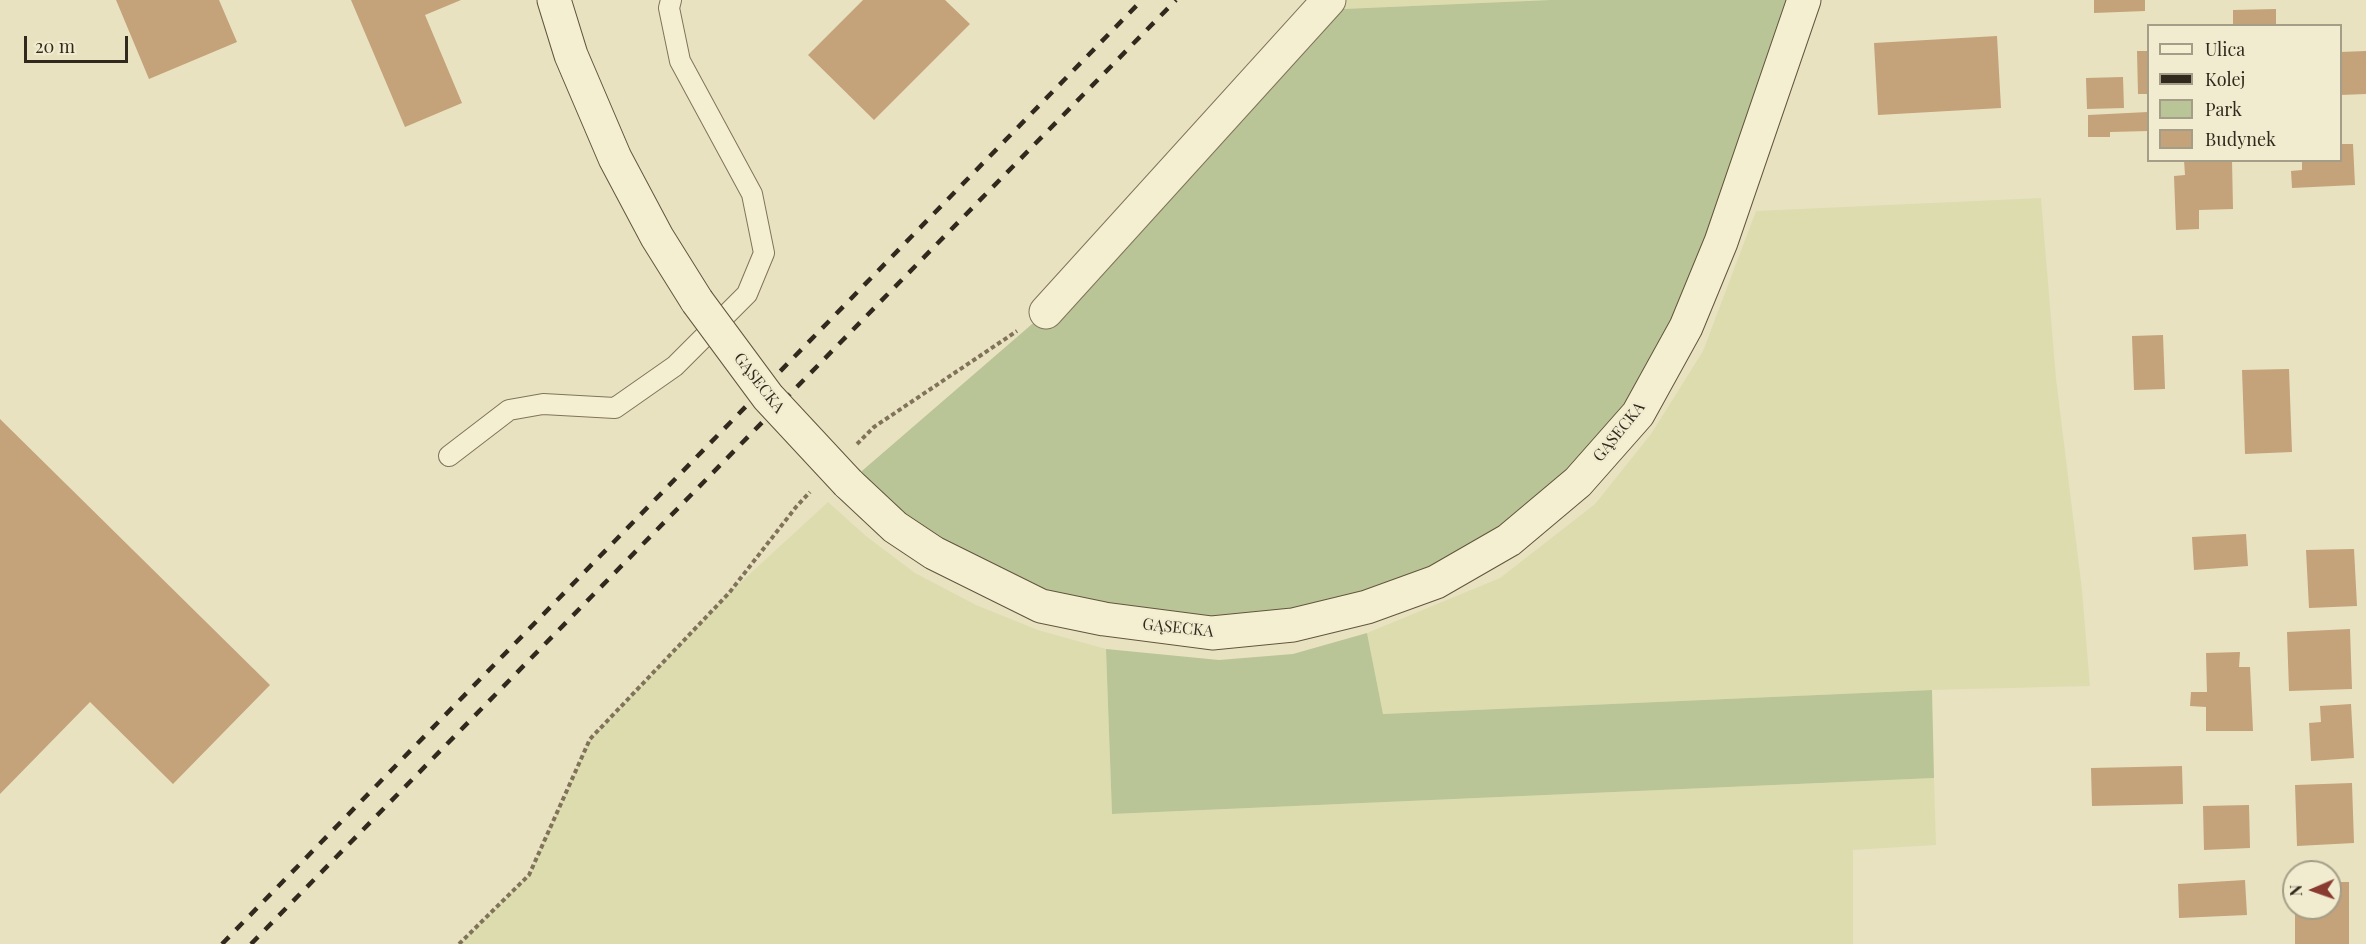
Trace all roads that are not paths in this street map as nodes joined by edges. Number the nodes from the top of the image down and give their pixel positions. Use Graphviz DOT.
graph roads {
  1 [pos="554,0"];
  2 [pos="671,0"];
  3 [pos="1329,0"];
  4 [pos="1804,0"];
  5 [pos="1046,312"];
  6 [pos="449,456"];
  1 -- 4 [label="main road, GĄSECKA, bridge"];
  2 -- 6 [label="lane"];
  3 -- 5 [label="main road"];
}
